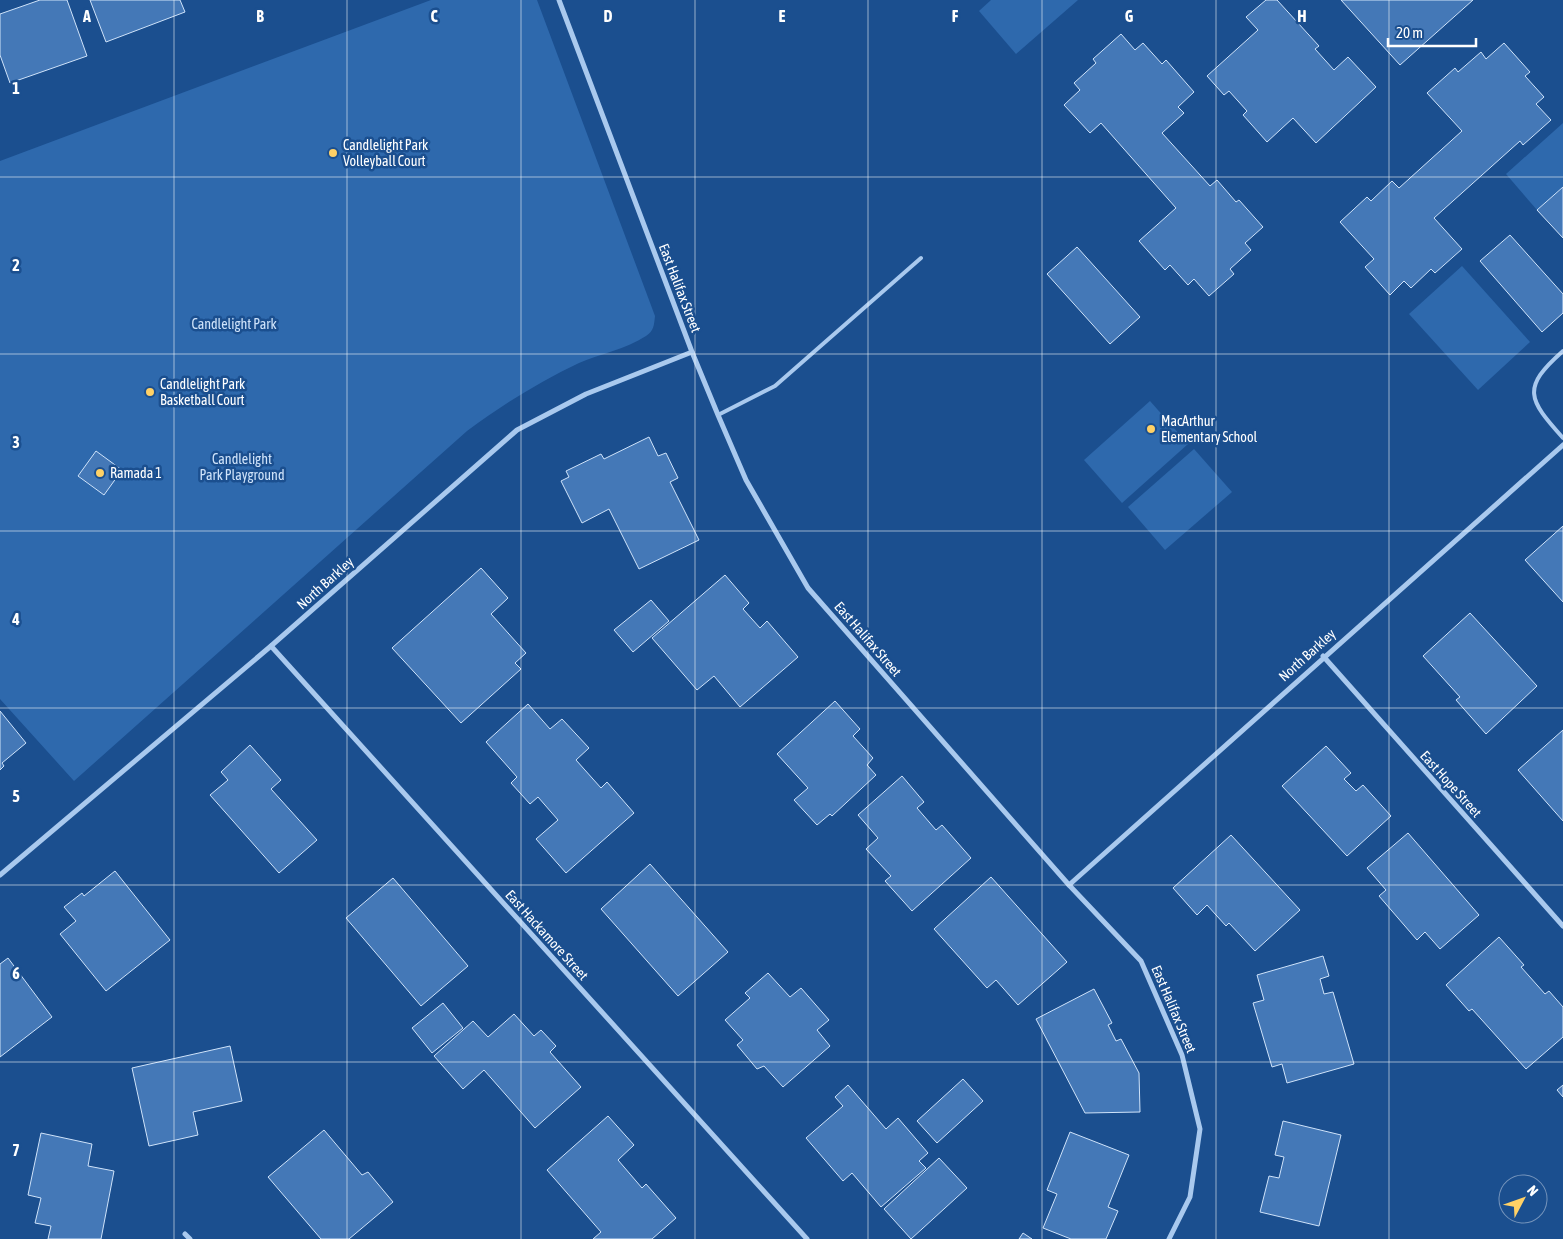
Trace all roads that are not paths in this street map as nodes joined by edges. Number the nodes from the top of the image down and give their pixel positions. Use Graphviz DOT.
graph roads {
  1 [pos="559,0"];
  2 [pos="921,258"];
  3 [pos="1563,351"];
  4 [pos="692,352"];
  5 [pos="718,415"];
  6 [pos="1563,438"];
  7 [pos="1563,445"];
  8 [pos="270,646"];
  9 [pos="1323,656"];
  10 [pos="0,875"];
  11 [pos="1069,885"];
  12 [pos="1563,926"];
  13 [pos="185,1234"];
  14 [pos="190,1239"];
  15 [pos="807,1239"];
  16 [pos="1169,1239"];
  1 -- 4 [label="street, East Halifax Street"];
  2 -- 5 [label="lane"];
  3 -- 6 [label="lane"];
  4 -- 5 [label="street, East Halifax Street"];
  4 -- 8 [label="street, North Barkley"];
  5 -- 11 [label="street, East Halifax Street"];
  7 -- 9 [label="street, North Barkley"];
  8 -- 10 [label="street, North Barkley"];
  8 -- 15 [label="street, East Hackamore Street"];
  9 -- 11 [label="street, North Barkley"];
  9 -- 12 [label="street, East Hope Street"];
  11 -- 16 [label="street, East Halifax Street"];
  13 -- 14 [label="street"];
}
